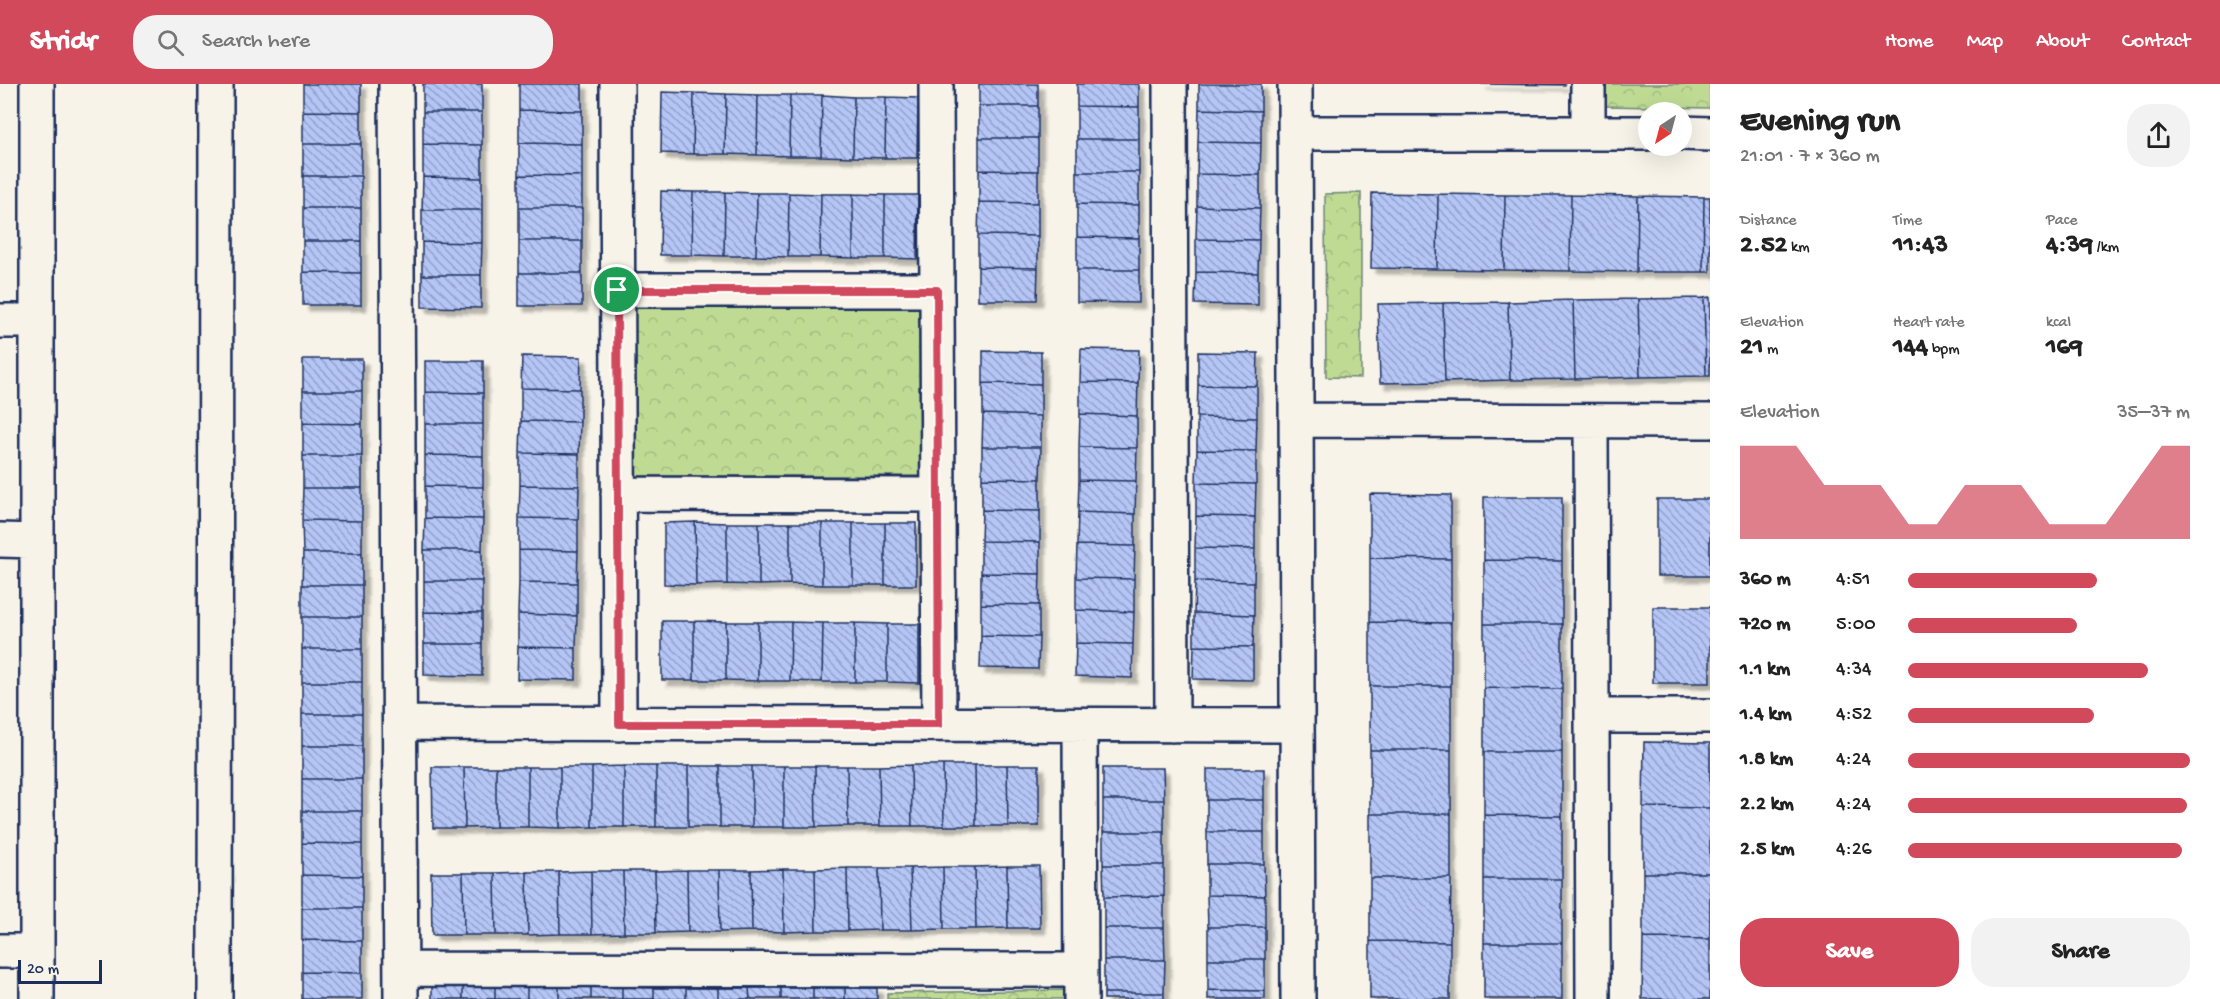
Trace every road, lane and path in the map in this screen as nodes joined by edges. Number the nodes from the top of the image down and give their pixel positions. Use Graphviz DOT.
graph roads {
  1 [pos="37,84"];
  2 [pos="216,84"];
  3 [pos="396,84"];
  4 [pos="616,84"];
  5 [pos="936,84"];
  6 [pos="1170,84"];
  7 [pos="1295,84"];
  8 [pos="1588,84"];
  9 [pos="1295,133"];
  10 [pos="1588,133"];
  11 [pos="1638,134"];
  12 [pos="1692,134"];
  13 [pos="1710,134"];
  14 [pos="617,290"];
  15 [pos="937,290"];
  16 [pos="0,321"];
  17 [pos="36,321"];
  18 [pos="1296,420"];
  19 [pos="1591,421"];
  20 [pos="1710,421"];
  21 [pos="618,495"];
  22 [pos="938,495"];
  23 [pos="0,540"];
  24 [pos="36,541"];
  25 [pos="1592,716"];
  26 [pos="1710,716"];
  27 [pos="400,723"];
  28 [pos="619,724"];
  29 [pos="939,724"];
  30 [pos="1080,725"];
  31 [pos="1172,725"];
  32 [pos="1297,725"];
  33 [pos="0,951"];
  34 [pos="37,951"];
  35 [pos="401,984"];
  36 [pos="1081,984"];
  37 [pos="37,999"];
  38 [pos="215,999"];
  39 [pos="1298,999"];
  40 [pos="1593,999"];
  1 -- 17 [label="street"];
  2 -- 38 [label="street"];
  3 -- 27 [label="street"];
  4 -- 14 [label="street"];
  5 -- 15 [label="street"];
  6 -- 31 [label="street"];
  7 -- 9 [label="street"];
  8 -- 10 [label="street"];
  9 -- 10 [label="street"];
  9 -- 18 [label="street"];
  10 -- 11 [label="street"];
  12 -- 13 [label="street"];
  14 -- 15 [label="street"];
  14 -- 21 [label="street"];
  15 -- 22 [label="street"];
  16 -- 17 [label="street"];
  17 -- 24 [label="street"];
  18 -- 19 [label="street"];
  18 -- 32 [label="street"];
  19 -- 20 [label="street"];
  19 -- 25 [label="street"];
  21 -- 22 [label="street"];
  21 -- 28 [label="street"];
  22 -- 29 [label="street"];
  23 -- 24 [label="street"];
  24 -- 34 [label="street"];
  25 -- 26 [label="street"];
  25 -- 40 [label="street"];
  27 -- 28 [label="street"];
  27 -- 35 [label="street"];
  28 -- 29 [label="street"];
  29 -- 30 [label="street"];
  30 -- 31 [label="street"];
  30 -- 36 [label="street"];
  31 -- 32 [label="street"];
  32 -- 39 [label="street"];
  33 -- 34 [label="street"];
  34 -- 37 [label="street"];
  35 -- 36 [label="street"];
}
